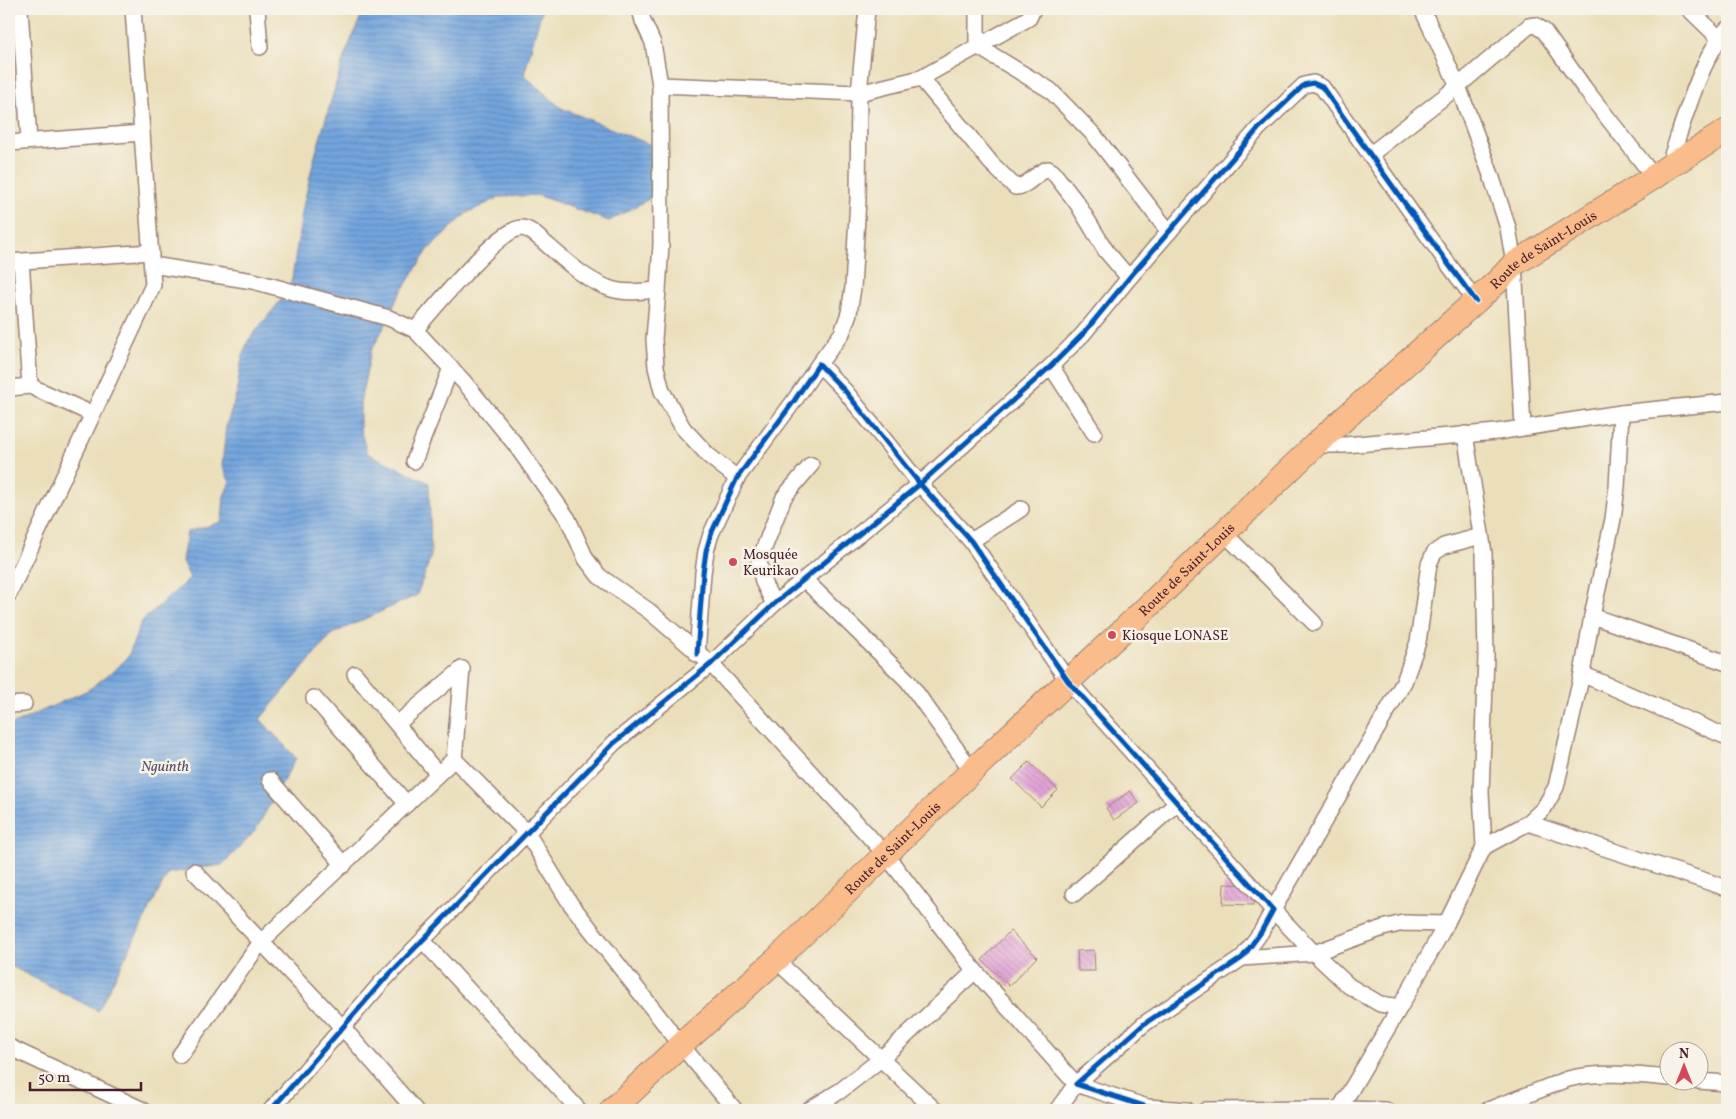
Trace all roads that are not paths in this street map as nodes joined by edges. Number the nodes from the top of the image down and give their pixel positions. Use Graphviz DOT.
graph roads {
  1 [pos="20,9"];
  2 [pos="133,9"];
  3 [pos="258,9"];
  4 [pos="640,9"];
  5 [pos="868,9"];
  6 [pos="977,9"];
  7 [pos="1032,9"];
  8 [pos="1689,9"];
  9 [pos="1427,11"];
  10 [pos="15,34"];
  11 [pos="1723,34"];
  12 [pos="977,46"];
  13 [pos="260,47"];
  14 [pos="921,78"];
  15 [pos="660,85"];
  16 [pos="1458,86"];
  17 [pos="859,93"];
  18 [pos="1727,131"];
  19 [pos="142,133"];
  20 [pos="30,141"];
  21 [pos="9,143"];
  22 [pos="1371,154"];
  23 [pos="1661,172"];
  24 [pos="1169,232"];
  25 [pos="151,258"];
  26 [pos="15,262"];
  27 [pos="1514,264"];
  28 [pos="1128,278"];
  29 [pos="658,290"];
  30 [pos="1476,301"];
  31 [pos="415,330"];
  32 [pos="819,364"];
  33 [pos="1051,366"];
  34 [pos="451,368"];
  35 [pos="30,386"];
  36 [pos="9,388"];
  37 [pos="1727,402"];
  38 [pos="1621,413"];
  39 [pos="92,414"];
  40 [pos="1522,427"];
  41 [pos="1094,433"];
  42 [pos="1465,434"];
  43 [pos="1316,445"];
  44 [pos="414,461"];
  45 [pos="811,465"];
  46 [pos="737,478"];
  47 [pos="920,484"];
  48 [pos="1021,509"];
  49 [pos="1224,533"];
  50 [pos="1481,536"];
  51 [pos="971,541"];
  52 [pos="805,580"];
  53 [pos="9,594"];
  54 [pos="774,604"];
  55 [pos="1592,616"];
  56 [pos="1314,623"];
  57 [pos="698,654"];
  58 [pos="1727,662"];
  59 [pos="711,664"];
  60 [pos="355,674"];
  61 [pos="1582,674"];
  62 [pos="1068,681"];
  63 [pos="314,698"];
  64 [pos="397,724"];
  65 [pos="1727,737"];
  66 [pos="454,759"];
  67 [pos="972,771"];
  68 [pos="438,774"];
  69 [pos="270,780"];
  70 [pos="1177,803"];
  71 [pos="406,804"];
  72 [pos="1528,823"];
  73 [pos="527,833"];
  74 [pos="1484,848"];
  75 [pos="886,855"];
  76 [pos="344,865"];
  77 [pos="194,871"];
  78 [pos="1727,888"];
  79 [pos="1074,894"];
  80 [pos="1273,910"];
  81 [pos="1446,924"];
  82 [pos="423,941"];
  83 [pos="261,942"];
  84 [pos="1314,953"];
  85 [pos="1242,958"];
  86 [pos="776,960"];
  87 [pos="975,971"];
  88 [pos="1400,1007"];
  89 [pos="342,1027"];
  90 [pos="681,1045"];
  91 [pos="9,1046"];
  92 [pos="180,1055"];
  93 [pos="881,1059"];
  94 [pos="1658,1077"];
  95 [pos="1708,1081"];
  96 [pos="1727,1083"];
  97 [pos="1076,1084"];
  98 [pos="143,1110"];
  99 [pos="271,1110"];
  100 [pos="414,1110"];
  101 [pos="579,1110"];
  102 [pos="612,1110"];
  103 [pos="735,1110"];
  104 [pos="809,1110"];
  105 [pos="935,1110"];
  106 [pos="1057,1110"];
  107 [pos="1188,1110"];
  108 [pos="1206,1110"];
  109 [pos="1339,1110"];
  110 [pos="1386,1110"];
  111 [pos="1488,1110"];
  1 -- 10 [label="street"];
  2 -- 19 [label="street"];
  3 -- 13 [label="street"];
  4 -- 15 [label="street"];
  5 -- 17 [label="street"];
  6 -- 12 [label="street"];
  7 -- 12 [label="street"];
  8 -- 11 [label="street"];
  9 -- 16 [label="street"];
  10 -- 20 [label="street"];
  11 -- 23 [label="street"];
  12 -- 14 [label="street"];
  12 -- 24 [label="street"];
  14 -- 17 [label="street"];
  14 -- 28 [label="street"];
  15 -- 17 [label="street"];
  15 -- 29 [label="street"];
  16 -- 22 [label="street"];
  16 -- 23 [label="street"];
  16 -- 27 [label="street"];
  17 -- 32 [label="street"];
  18 -- 23 [label="main road, Route de Saint-Louis"];
  19 -- 20 [label="street"];
  19 -- 25 [label="street"];
  20 -- 21 [label="street"];
  22 -- 24 [label="street"];
  22 -- 30 [label="street"];
  23 -- 27 [label="main road, Route de Saint-Louis"];
  24 -- 28 [label="street"];
  25 -- 26 [label="street"];
  25 -- 31 [label="street"];
  25 -- 39 [label="street"];
  26 -- 35 [label="street"];
  27 -- 30 [label="main road, Route de Saint-Louis"];
  27 -- 40 [label="street"];
  28 -- 33 [label="street"];
  29 -- 31 [label="street"];
  29 -- 46 [label="street"];
  30 -- 43 [label="main road, Route de Saint-Louis"];
  31 -- 34 [label="street"];
  32 -- 46 [label="street"];
  32 -- 47 [label="street"];
  33 -- 41 [label="street"];
  33 -- 47 [label="street"];
  34 -- 44 [label="street"];
  34 -- 57 [label="street"];
  35 -- 36 [label="street"];
  35 -- 39 [label="street"];
  37 -- 38 [label="street"];
  38 -- 40 [label="street"];
  38 -- 55 [label="street"];
  39 -- 53 [label="street"];
  40 -- 42 [label="street"];
  42 -- 43 [label="street"];
  42 -- 50 [label="street"];
  43 -- 49 [label="main road, Route de Saint-Louis"];
  45 -- 54 [label="street"];
  46 -- 57 [label="street"];
  47 -- 51 [label="street"];
  47 -- 52 [label="street"];
  48 -- 51 [label="street"];
  49 -- 56 [label="street"];
  49 -- 62 [label="main road, Route de Saint-Louis"];
  50 -- 74 [label="street"];
  50 -- 80 [label="street"];
  51 -- 62 [label="street"];
  52 -- 54 [label="street"];
  52 -- 67 [label="street"];
  54 -- 59 [label="street"];
  55 -- 58 [label="street"];
  55 -- 61 [label="street"];
  57 -- 59 [label="street"];
  59 -- 73 [label="street"];
  59 -- 75 [label="street"];
  60 -- 64 [label="street"];
  61 -- 65 [label="street"];
  61 -- 72 [label="street"];
  62 -- 67 [label="main road, Route de Saint-Louis"];
  62 -- 70 [label="street"];
  63 -- 71 [label="street"];
  64 -- 66 [label="street"];
  64 -- 68 [label="street"];
  66 -- 68 [label="street"];
  66 -- 73 [label="street"];
  67 -- 75 [label="main road, Route de Saint-Louis"];
  68 -- 71 [label="street"];
  69 -- 76 [label="street"];
  70 -- 79 [label="street"];
  70 -- 80 [label="street"];
  71 -- 76 [label="street"];
  72 -- 74 [label="street"];
  72 -- 78 [label="street"];
  73 -- 82 [label="street"];
  73 -- 90 [label="street"];
  74 -- 81 [label="street"];
  75 -- 86 [label="main road, Route de Saint-Louis"];
  75 -- 87 [label="street"];
  76 -- 83 [label="street"];
  77 -- 83 [label="street"];
  80 -- 84 [label="street"];
  80 -- 85 [label="street"];
  81 -- 84 [label="street"];
  81 -- 88 [label="street"];
  82 -- 89 [label="street"];
  82 -- 101 [label="street"];
  83 -- 89 [label="street"];
  83 -- 92 [label="street"];
  84 -- 85 [label="street"];
  84 -- 88 [label="street"];
  85 -- 97 [label="street"];
  86 -- 90 [label="main road, Route de Saint-Louis"];
  86 -- 93 [label="street"];
  87 -- 93 [label="street"];
  87 -- 97 [label="street"];
  88 -- 109 [label="street"];
  89 -- 99 [label="street"];
  89 -- 100 [label="street"];
  90 -- 102 [label="main road, Route de Saint-Louis"];
  90 -- 103 [label="street"];
  91 -- 98 [label="street"];
  93 -- 104 [label="street"];
  93 -- 105 [label="street"];
  94 -- 111 [label="street"];
  95 -- 96 [label="street"];
  97 -- 106 [label="street"];
  97 -- 107 [label="street"];
  108 -- 109 [label="street"];
  109 -- 110 [label="street"];
}
